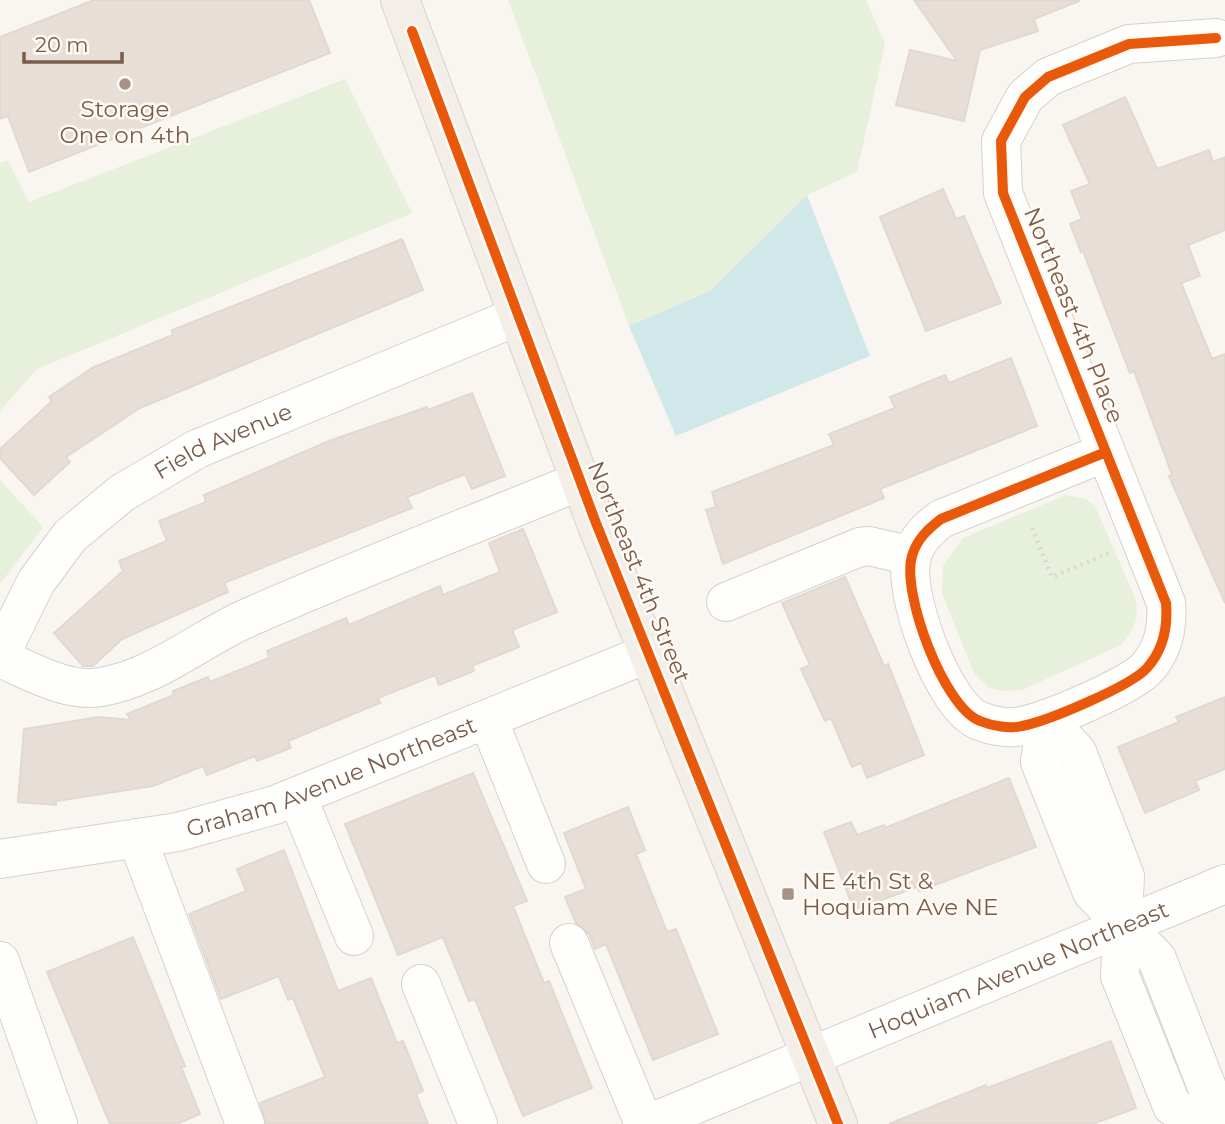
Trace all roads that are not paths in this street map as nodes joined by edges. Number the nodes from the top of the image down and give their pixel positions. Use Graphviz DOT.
graph roads {
  1 [pos="400,0"];
  2 [pos="1222,34"];
  3 [pos="517,316"];
  4 [pos="1106,453"];
  5 [pos="580,481"];
  6 [pos="912,556"];
  7 [pos="726,602"];
  8 [pos="649,653"];
  9 [pos="0,657"];
  10 [pos="488,719"];
  11 [pos="1046,719"];
  12 [pos="298,796"];
  13 [pos="137,838"];
  14 [pos="0,859"];
  15 [pos="546,863"];
  16 [pos="1225,884"];
  17 [pos="1125,926"];
  18 [pos="354,936"];
  19 [pos="569,943"];
  20 [pos="0,961"];
  21 [pos="421,984"];
  22 [pos="13,1034"];
  23 [pos="810,1057"];
  24 [pos="1225,1119"];
  25 [pos="58,1124"];
  26 [pos="245,1124"];
  27 [pos="478,1124"];
  28 [pos="646,1124"];
  29 [pos="838,1124"];
  30 [pos="1200,1124"];
  31 [pos="1206,1124"];
  32 [pos="1214,1124"];
  1 -- 3 [label="main road, Northeast 4th Street"];
  2 -- 4 [label="street, Northeast 4th Place"];
  3 -- 5 [label="main road, Northeast 4th Street"];
  3 -- 9 [label="street, Field Avenue"];
  4 -- 6 [label="street, Northeast 4th Place"];
  4 -- 11 [label="street, Northeast 4th Place"];
  5 -- 8 [label="main road, Northeast 4th Street"];
  5 -- 9 [label="street"];
  6 -- 7 [label="street"];
  6 -- 11 [label="street, Northeast 4th Place"];
  8 -- 10 [label="street, Graham Avenue Northeast"];
  8 -- 23 [label="main road, Northeast 4th Street"];
  10 -- 12 [label="street, Graham Avenue Northeast"];
  10 -- 15 [label="street"];
  11 -- 17 [label="street"];
  12 -- 13 [label="street, Graham Avenue Northeast"];
  12 -- 18 [label="street"];
  13 -- 14 [label="street, Graham Avenue Northeast"];
  13 -- 26 [label="street"];
  16 -- 17 [label="street, Hoquiam Avenue Northeast"];
  17 -- 23 [label="street, Hoquiam Avenue Northeast"];
  17 -- 30 [label="street"];
  17 -- 31 [label="street"];
  19 -- 28 [label="street"];
  20 -- 22 [label="street"];
  21 -- 27 [label="street"];
  22 -- 25 [label="street"];
  23 -- 28 [label="street, Hoquiam Avenue Northeast"];
  23 -- 29 [label="main road, Northeast 4th Street"];
  24 -- 32 [label="street"];
}
